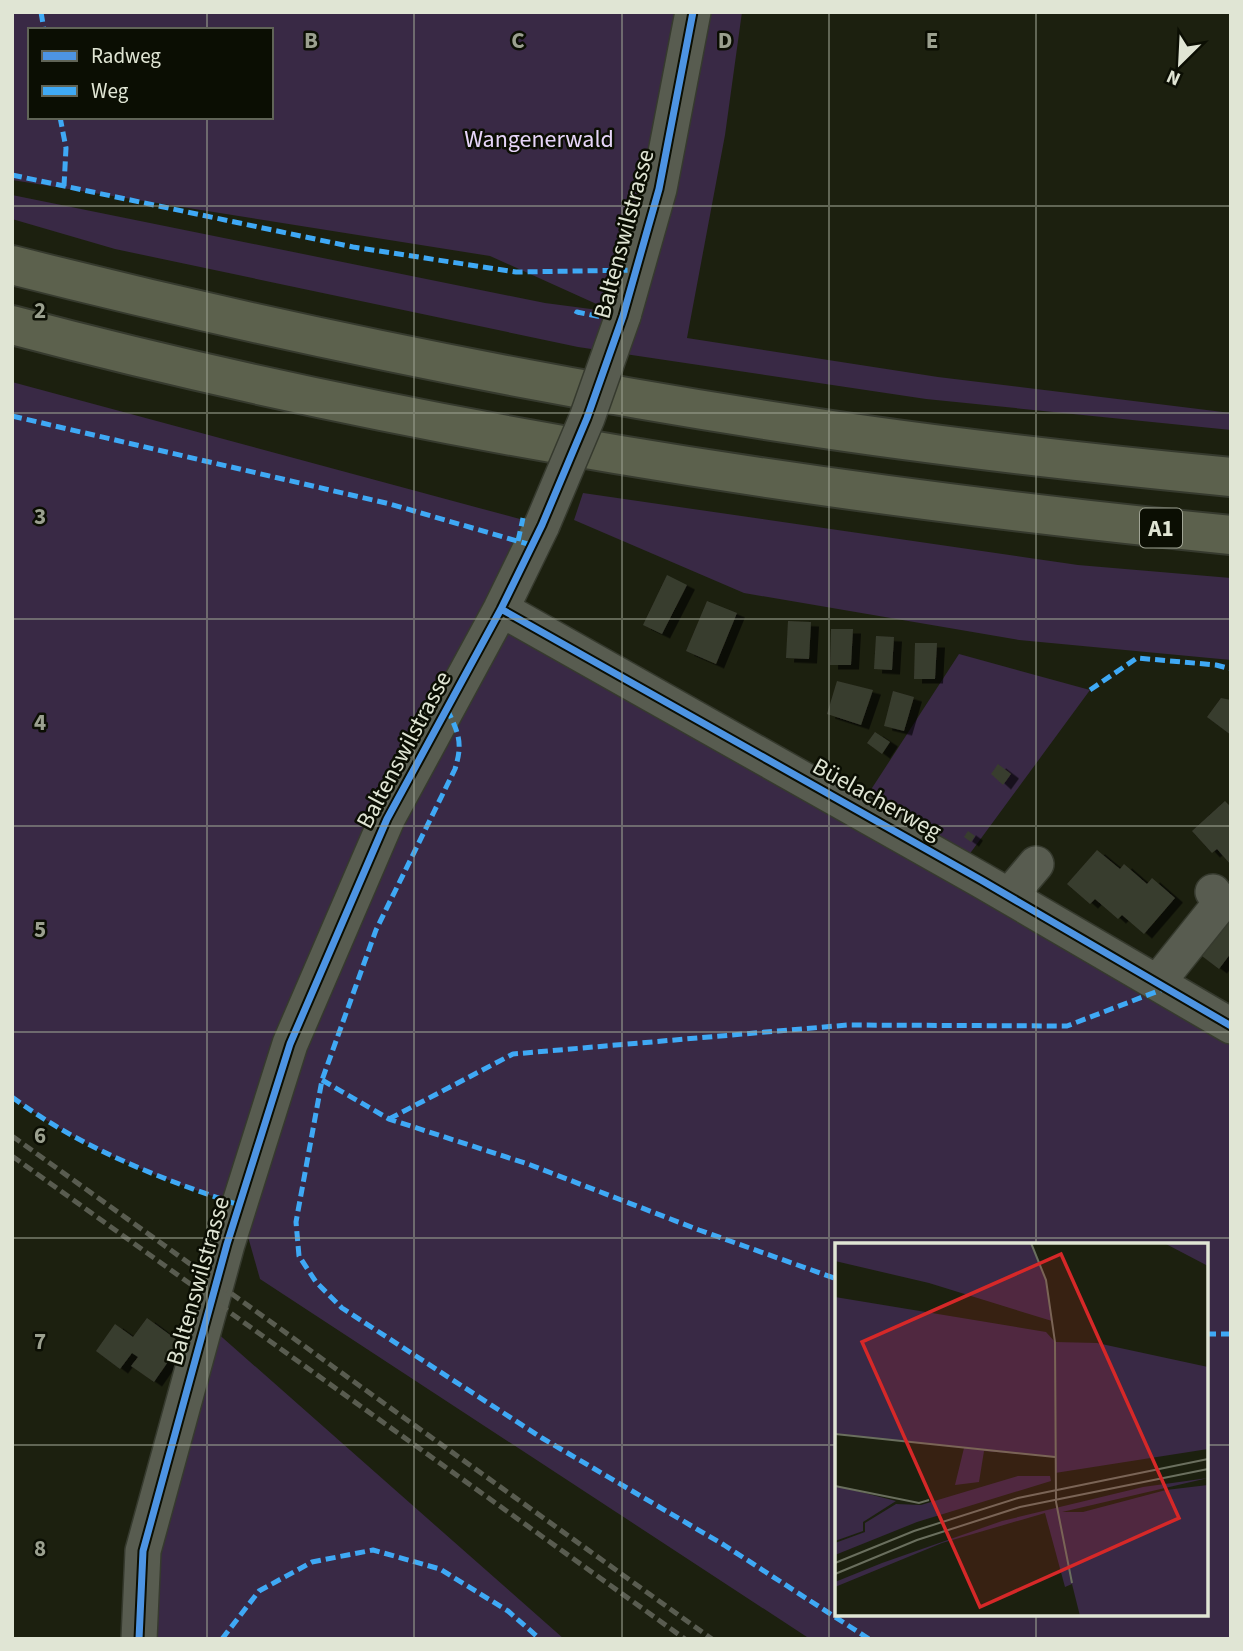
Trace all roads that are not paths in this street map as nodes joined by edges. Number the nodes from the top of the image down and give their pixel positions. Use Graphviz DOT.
graph roads {
  1 [pos="693,12"];
  2 [pos="12,265"];
  3 [pos="12,325"];
  4 [pos="1231,477"];
  5 [pos="1231,535"];
  6 [pos="501,609"];
  7 [pos="1036,864"];
  8 [pos="1213,892"];
  9 [pos="1009,896"];
  10 [pos="1157,983"];
  11 [pos="1231,1026"];
  12 [pos="139,1639"];
  1 -- 6 [label="street, Baltenswilstrasse, bridge"];
  2 -- 4 [label="highway, A1"];
  3 -- 5 [label="highway, A1"];
  6 -- 9 [label="street, Büelacherweg"];
  6 -- 12 [label="street, Baltenswilstrasse"];
  7 -- 9 [label="street"];
  8 -- 10 [label="street"];
  9 -- 10 [label="street, Büelacherweg"];
  10 -- 11 [label="street, Büelacherweg"];
}
